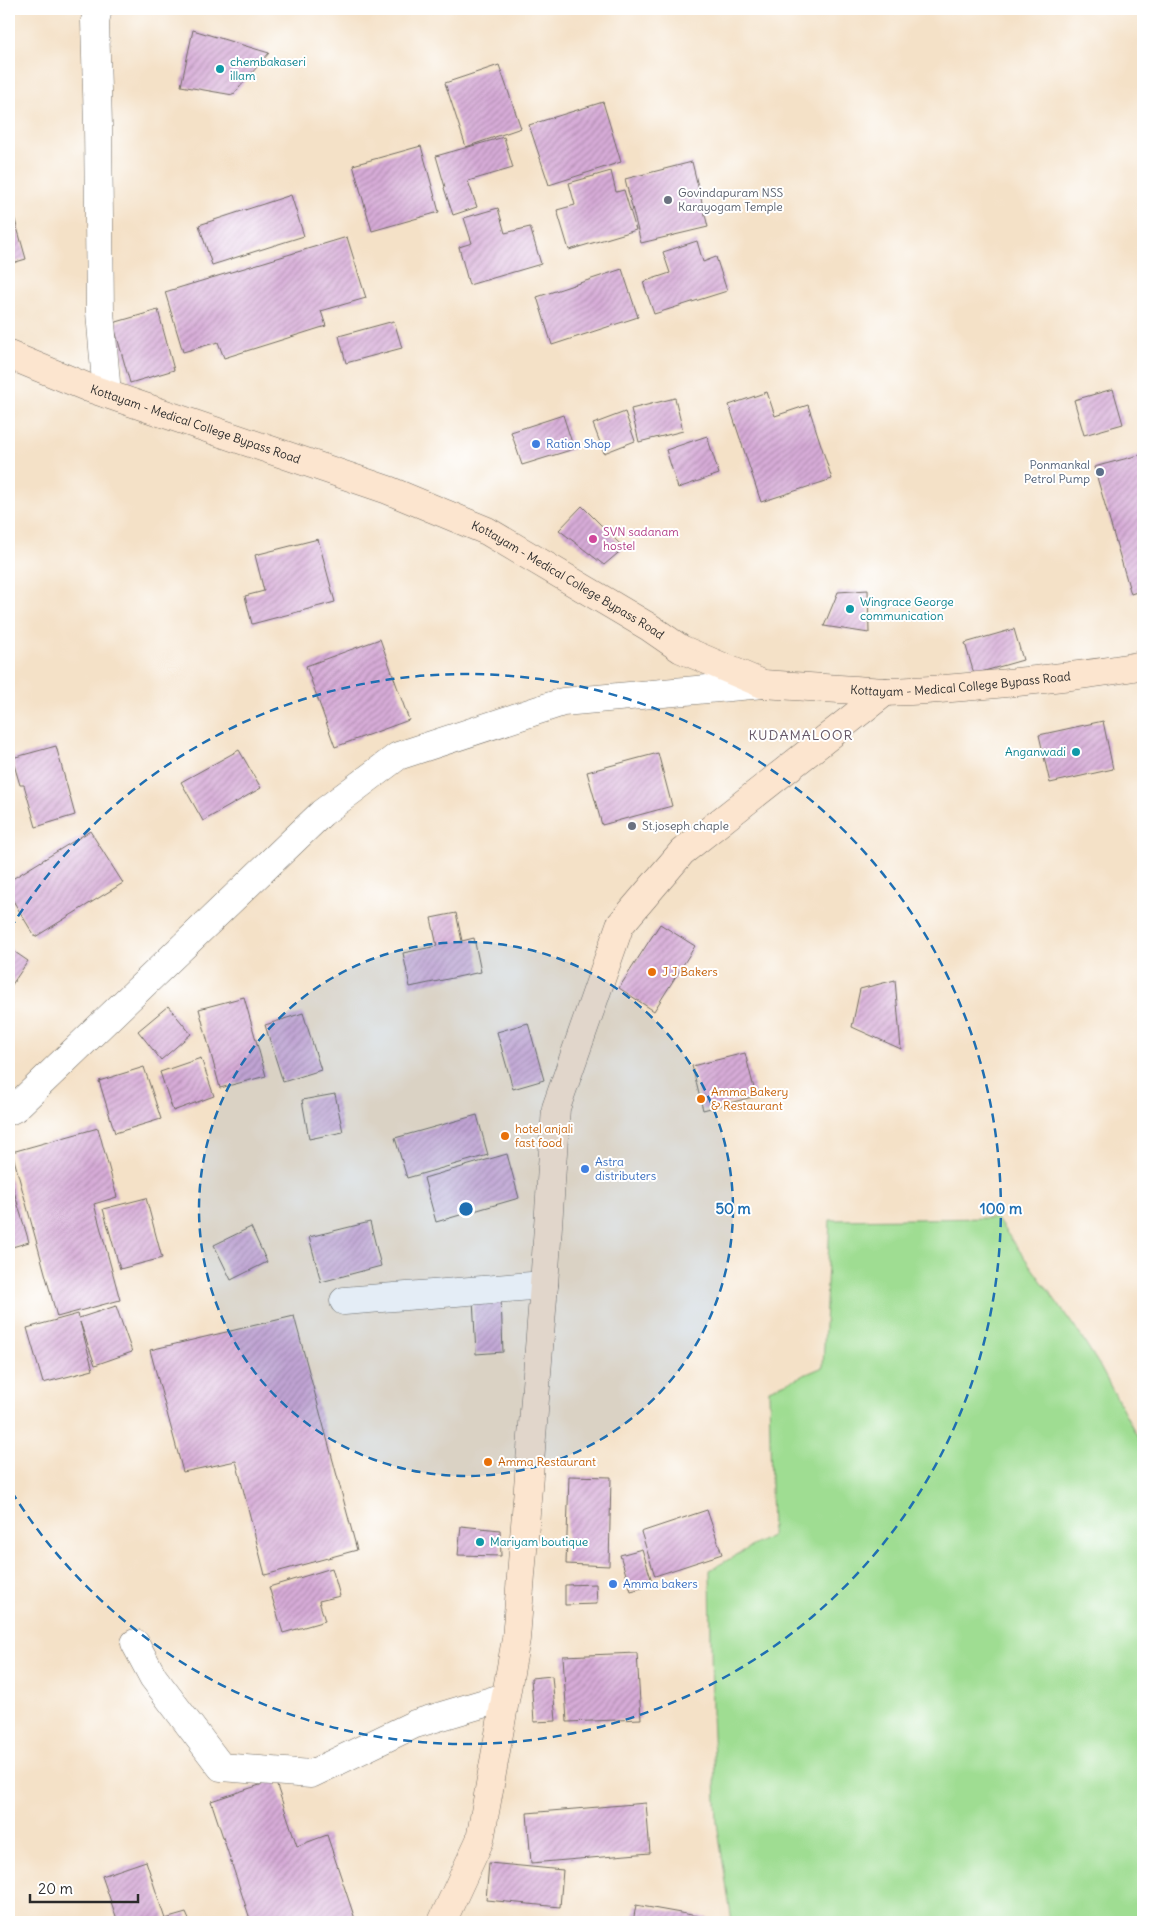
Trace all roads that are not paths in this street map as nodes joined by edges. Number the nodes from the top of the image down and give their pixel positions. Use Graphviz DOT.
graph roads {
  1 [pos="98,9"];
  2 [pos="9,355"];
  3 [pos="107,394"];
  4 [pos="1143,665"];
  5 [pos="763,684"];
  6 [pos="885,692"];
  7 [pos="9,1111"];
  8 [pos="544,1285"];
  9 [pos="344,1301"];
  10 [pos="135,1643"];
  11 [pos="505,1697"];
  12 [pos="442,1922"];
  1 -- 3 [label="street"];
  2 -- 3 [label="main road, Kottayam - Medical College Bypass Road"];
  3 -- 5 [label="main road, Kottayam - Medical College Bypass Road"];
  4 -- 6 [label="main road, Kottayam - Medical College Bypass Road"];
  5 -- 6 [label="main road, Kottayam - Medical College Bypass Road"];
  5 -- 7 [label="street"];
  6 -- 8 [label="main road"];
  8 -- 9 [label="street"];
  8 -- 11 [label="main road"];
  10 -- 11 [label="street"];
  11 -- 12 [label="main road"];
}
